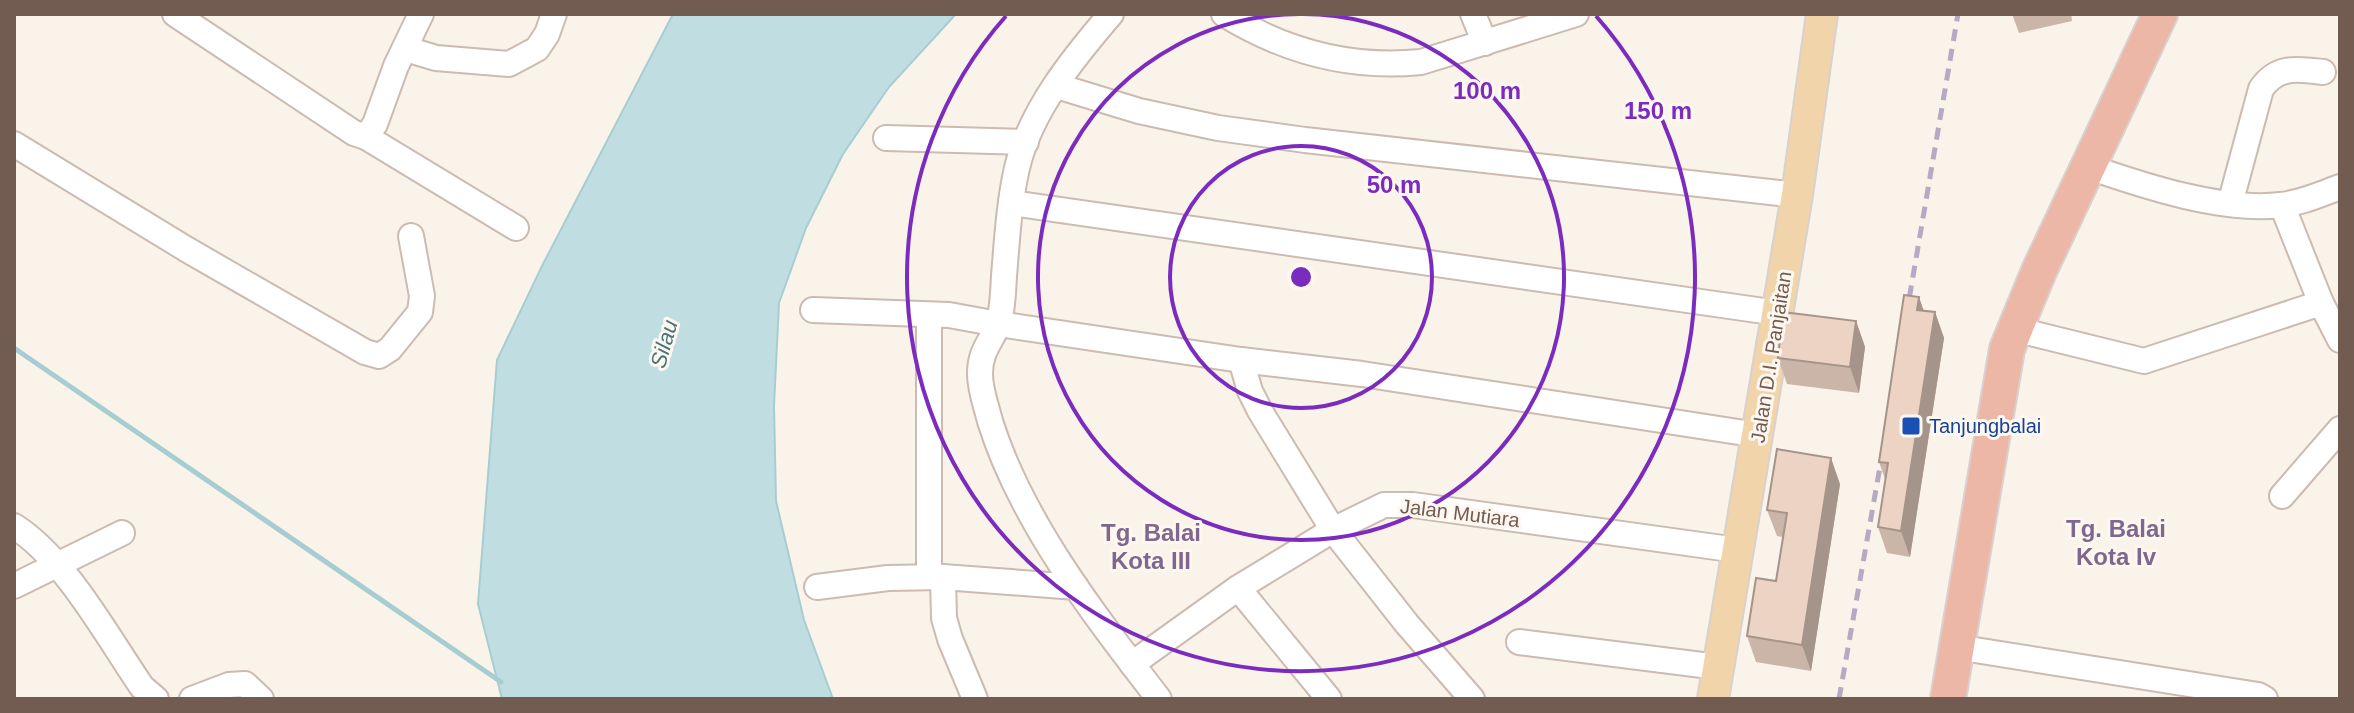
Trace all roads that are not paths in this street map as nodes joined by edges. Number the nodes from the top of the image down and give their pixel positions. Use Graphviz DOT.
graph roads {
  1 [pos="175,14"];
  2 [pos="421,14"];
  3 [pos="554,14"];
  4 [pos="1111,14"];
  5 [pos="1224,14"];
  6 [pos="1473,14"];
  7 [pos="1576,14"];
  8 [pos="1822,14"];
  9 [pos="2160,14"];
  10 [pos="1485,43"];
  11 [pos="406,49"];
  12 [pos="2323,72"];
  13 [pos="1057,86"];
  14 [pos="366,137"];
  15 [pos="886,138"];
  16 [pos="1026,142"];
  17 [pos="14,144"];
  18 [pos="2089,167"];
  19 [pos="2340,187"];
  20 [pos="1797,195"];
  21 [pos="1011,203"];
  22 [pos="2230,204"];
  23 [pos="2282,205"];
  24 [pos="516,228"];
  25 [pos="411,236"];
  26 [pos="2321,303"];
  27 [pos="813,310"];
  28 [pos="1778,313"];
  29 [pos="929,315"];
  30 [pos="998,324"];
  31 [pos="2014,329"];
  32 [pos="2340,340"];
  33 [pos="1241,360"];
  34 [pos="2340,429"];
  35 [pos="1758,435"];
  36 [pos="2282,496"];
  37 [pos="14,526"];
  38 [pos="1333,530"];
  39 [pos="122,533"];
  40 [pos="1737,550"];
  41 [pos="58,564"];
  42 [pos="936,577"];
  43 [pos="14,586"];
  44 [pos="817,587"];
  45 [pos="1076,587"];
  46 [pos="1238,588"];
  47 [pos="1519,642"];
  48 [pos="1956,647"];
  49 [pos="1132,664"];
  50 [pos="1718,667"];
  51 [pos="156,699"];
  52 [pos="192,699"];
  53 [pos="261,699"];
  54 [pos="975,699"];
  55 [pos="1159,699"];
  56 [pos="1329,699"];
  57 [pos="1472,699"];
  58 [pos="1713,699"];
  59 [pos="1948,699"];
  60 [pos="2265,699"];
  1 -- 14 [label="street"];
  2 -- 11 [label="street"];
  3 -- 11 [label="street"];
  4 -- 13 [label="street"];
  5 -- 10 [label="street"];
  6 -- 10 [label="street"];
  7 -- 10 [label="street"];
  8 -- 20 [label="main road, Jalan D.I. Panjaitan"];
  9 -- 18 [label="highway"];
  11 -- 14 [label="street"];
  12 -- 22 [label="street"];
  13 -- 16 [label="street"];
  13 -- 20 [label="street"];
  14 -- 24 [label="street"];
  15 -- 16 [label="street"];
  16 -- 21 [label="street"];
  17 -- 25 [label="street"];
  18 -- 22 [label="street"];
  18 -- 31 [label="highway"];
  19 -- 23 [label="street"];
  20 -- 28 [label="main road, Jalan D.I. Panjaitan"];
  21 -- 28 [label="street"];
  21 -- 30 [label="street"];
  22 -- 23 [label="street"];
  23 -- 26 [label="street"];
  26 -- 31 [label="street"];
  26 -- 32 [label="street"];
  27 -- 29 [label="street"];
  28 -- 35 [label="main road, Jalan D.I. Panjaitan"];
  29 -- 30 [label="street"];
  29 -- 42 [label="street"];
  30 -- 33 [label="street"];
  30 -- 45 [label="street"];
  31 -- 48 [label="highway"];
  33 -- 35 [label="street"];
  33 -- 38 [label="street"];
  34 -- 36 [label="street"];
  35 -- 40 [label="main road, Jalan D.I. Panjaitan"];
  37 -- 41 [label="street"];
  38 -- 40 [label="street, Jalan Mutiara"];
  38 -- 46 [label="street, Jalan Mutiara"];
  38 -- 57 [label="street"];
  39 -- 41 [label="street"];
  40 -- 50 [label="main road, Jalan D.I. Panjaitan"];
  41 -- 43 [label="street"];
  41 -- 51 [label="street"];
  42 -- 44 [label="street"];
  42 -- 45 [label="street"];
  42 -- 54 [label="street"];
  45 -- 49 [label="street"];
  46 -- 49 [label="street, Jalan Mutiara"];
  46 -- 56 [label="street"];
  47 -- 50 [label="street"];
  48 -- 59 [label="highway"];
  48 -- 60 [label="street"];
  49 -- 55 [label="street"];
  50 -- 58 [label="main road, Jalan D.I. Panjaitan"];
  52 -- 53 [label="street"];
}
